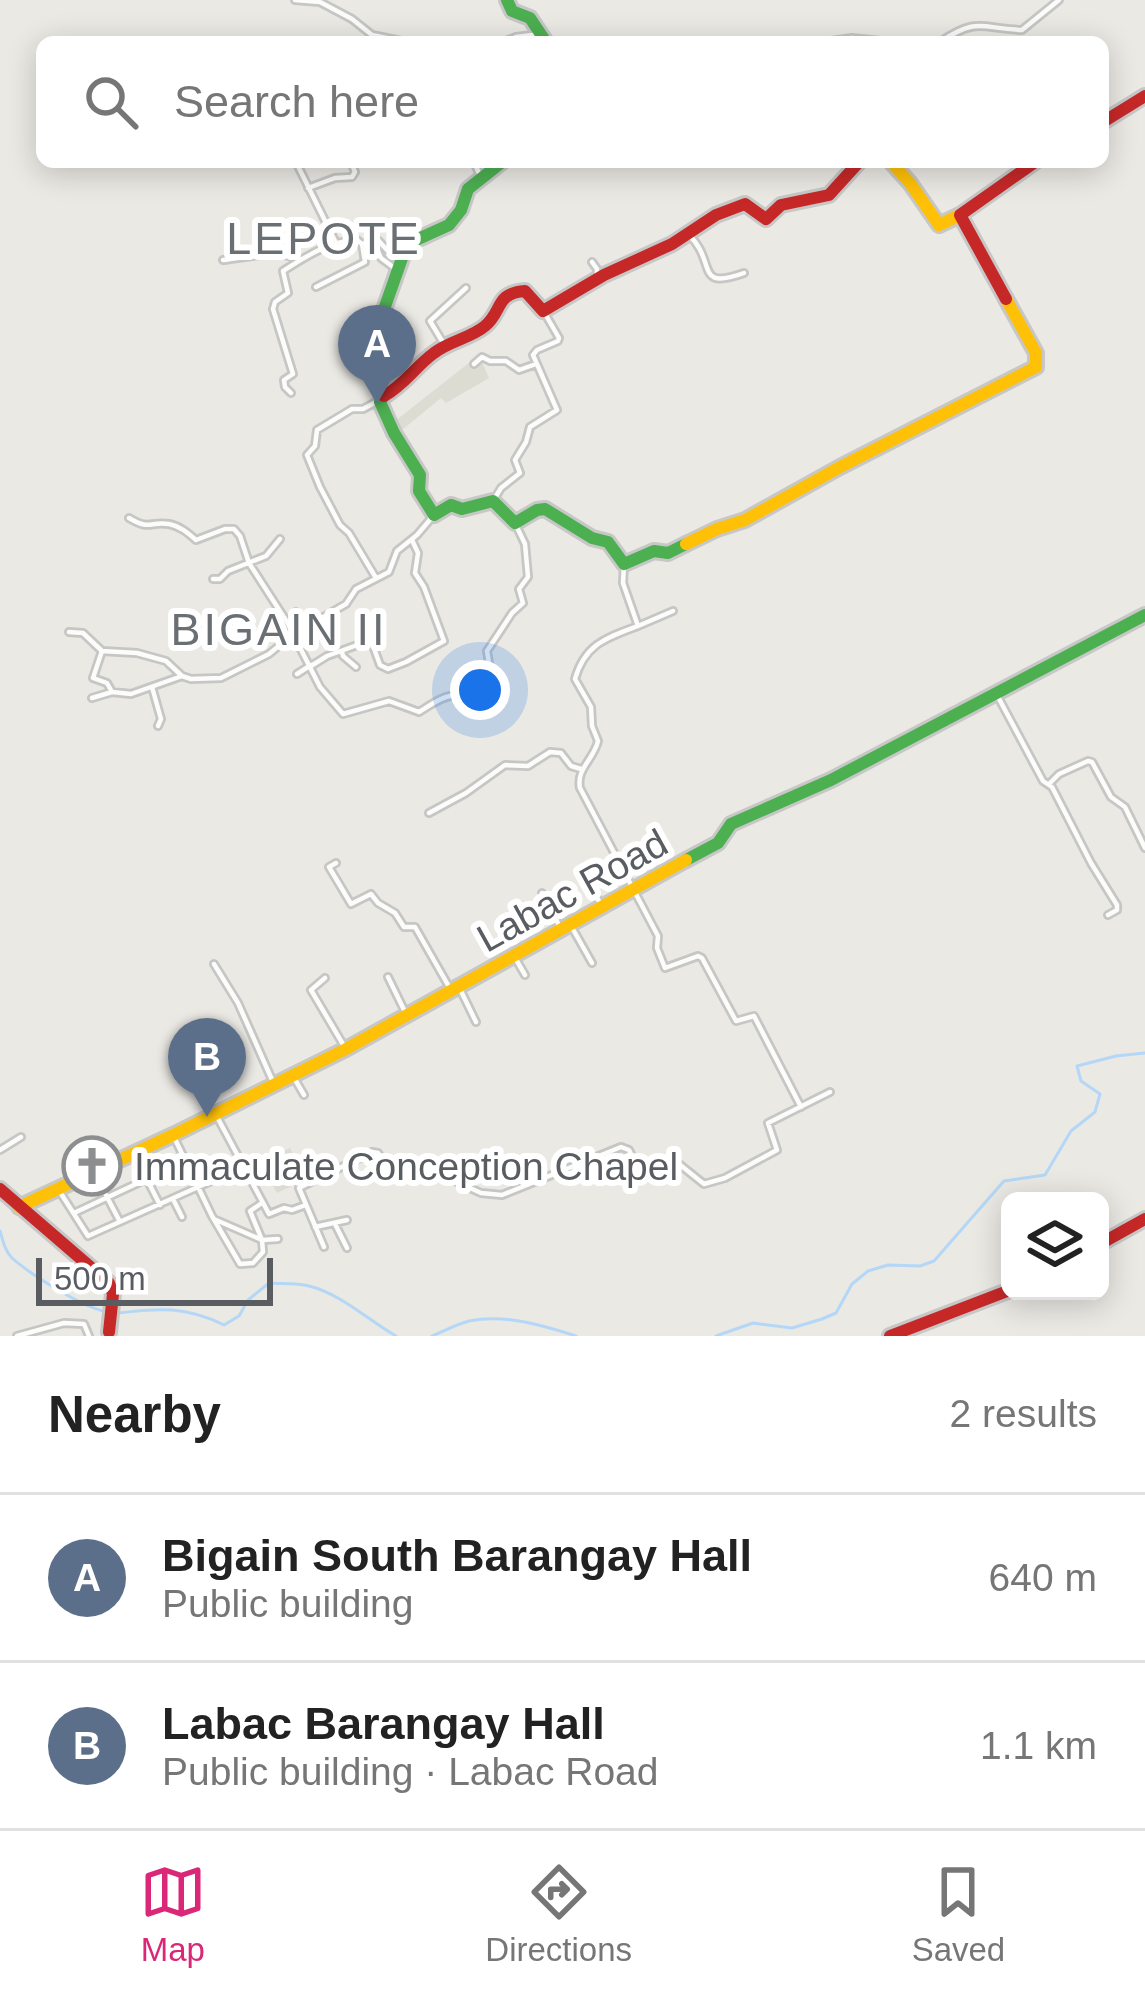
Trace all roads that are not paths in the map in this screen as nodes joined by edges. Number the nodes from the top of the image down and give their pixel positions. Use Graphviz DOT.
graph roads {
  1 [pos="295,0"];
  2 [pos="507,0"];
  3 [pos="1058,0"];
  4 [pos="377,36"];
  5 [pos="542,36"];
  6 [pos="950,36"];
  7 [pos="1145,96"];
  8 [pos="1109,118"];
  9 [pos="299,168"];
  10 [pos="353,168"];
  11 [pos="477,168"];
  12 [pos="495,168"];
  13 [pos="855,168"];
  14 [pos="896,168"];
  15 [pos="1027,168"];
  16 [pos="482,179"];
  17 [pos="308,188"];
  18 [pos="960,215"];
  19 [pos="688,234"];
  20 [pos="374,242"];
  21 [pos="336,243"];
  22 [pos="362,244"];
  23 [pos="407,244"];
  24 [pos="300,259"];
  25 [pos="223,260"];
  26 [pos="592,262"];
  27 [pos="397,270"];
  28 [pos="744,273"];
  29 [pos="597,279"];
  30 [pos="316,287"];
  31 [pos="466,288"];
  32 [pos="543,311"];
  33 [pos="446,347"];
  34 [pos="474,364"];
  35 [pos="536,364"];
  36 [pos="291,393"];
  37 [pos="383,398"];
  38 [pos="493,501"];
  39 [pos="434,515"];
  40 [pos="130,518"];
  41 [pos="514,523"];
  42 [pos="280,539"];
  43 [pos="412,540"];
  44 [pos="249,563"];
  45 [pos="624,564"];
  46 [pos="376,578"];
  47 [pos="213,579"];
  48 [pos="673,611"];
  49 [pos="296,612"];
  50 [pos="1145,615"];
  51 [pos="323,619"];
  52 [pos="638,626"];
  53 [pos="307,628"];
  54 [pos="69,632"];
  55 [pos="332,633"];
  56 [pos="292,635"];
  57 [pos="322,635"];
  58 [pos="102,651"];
  59 [pos="342,652"];
  60 [pos="230,664"];
  61 [pos="311,665"];
  62 [pos="356,668"];
  63 [pos="297,674"];
  64 [pos="233,675"];
  65 [pos="182,676"];
  66 [pos="450,686"];
  67 [pos="152,687"];
  68 [pos="112,692"];
  69 [pos="997,695"];
  70 [pos="454,696"];
  71 [pos="92,698"];
  72 [pos="158,726"];
  73 [pos="581,770"];
  74 [pos="1049,784"];
  75 [pos="429,813"];
  76 [pos="1145,848"];
  77 [pos="336,863"];
  78 [pos="634,887"];
  79 [pos="592,890"];
  80 [pos="542,893"];
  81 [pos="602,906"];
  82 [pos="1108,915"];
  83 [pos="566,926"];
  84 [pos="514,956"];
  85 [pos="592,963"];
  86 [pos="214,964"];
  87 [pos="525,974"];
  88 [pos="388,976"];
  89 [pos="326,978"];
  90 [pos="456,990"];
  91 [pos="407,1016"];
  92 [pos="476,1022"];
  93 [pos="346,1048"];
  94 [pos="293,1076"];
  95 [pos="274,1085"];
  96 [pos="830,1092"];
  97 [pos="304,1095"];
  98 [pos="801,1107"];
  99 [pos="215,1113"];
  100 [pos="173,1135"];
  101 [pos="21,1137"];
  102 [pos="0,1150"];
  103 [pos="134,1154"];
  104 [pos="185,1162"];
  105 [pos="243,1167"];
  106 [pos="94,1172"];
  107 [pos="147,1179"];
  108 [pos="58,1188"];
  109 [pos="197,1188"];
  110 [pos="0,1190"];
  111 [pos="109,1197"];
  112 [pos="173,1199"];
  113 [pos="262,1203"];
  114 [pos="160,1205"];
  115 [pos="304,1205"];
  116 [pos="19,1207"];
  117 [pos="74,1214"];
  118 [pos="269,1214"];
  119 [pos="182,1217"];
  120 [pos="1145,1219"];
  121 [pos="214,1220"];
  122 [pos="346,1220"];
  123 [pos="120,1222"];
  124 [pos="255,1222"];
  125 [pos="335,1224"];
  126 [pos="315,1227"];
  127 [pos="320,1238"];
  128 [pos="278,1239"];
  129 [pos="1109,1239"];
  130 [pos="262,1240"];
  131 [pos="310,1241"];
  132 [pos="324,1247"];
  133 [pos="347,1248"];
  134 [pos="1001,1294"];
  135 [pos="928,1329"];
  136 [pos="108,1330"];
  137 [pos="17,1336"];
  138 [pos="89,1336"];
  139 [pos="890,1336"];
  1 -- 4 [label="street"];
  2 -- 5 [label="street"];
  3 -- 6 [label="street"];
  7 -- 8 [label="street"];
  9 -- 17 [label="street"];
  10 -- 17 [label="street"];
  11 -- 16 [label="street"];
  12 -- 16 [label="street"];
  13 -- 19 [label="street"];
  14 -- 18 [label="street"];
  15 -- 18 [label="street"];
  16 -- 23 [label="street"];
  17 -- 21 [label="street"];
  18 -- 45 [label="street"];
  19 -- 28 [label="street"];
  19 -- 29 [label="street"];
  20 -- 22 [label="street"];
  20 -- 23 [label="street"];
  20 -- 27 [label="street"];
  21 -- 22 [label="street"];
  21 -- 24 [label="street"];
  22 -- 30 [label="street"];
  23 -- 27 [label="street"];
  24 -- 25 [label="street"];
  24 -- 36 [label="street"];
  26 -- 29 [label="street"];
  27 -- 37 [label="street"];
  29 -- 32 [label="street"];
  31 -- 33 [label="street"];
  32 -- 33 [label="street"];
  32 -- 35 [label="street"];
  33 -- 37 [label="street"];
  34 -- 35 [label="street"];
  35 -- 38 [label="street"];
  37 -- 39 [label="street"];
  37 -- 46 [label="street"];
  38 -- 39 [label="street"];
  38 -- 41 [label="street"];
  39 -- 43 [label="street"];
  40 -- 44 [label="street"];
  41 -- 45 [label="street"];
  41 -- 70 [label="street"];
  42 -- 44 [label="street"];
  43 -- 46 [label="street"];
  43 -- 59 [label="street"];
  44 -- 47 [label="street"];
  44 -- 56 [label="street"];
  45 -- 52 [label="street"];
  46 -- 51 [label="street"];
  48 -- 52 [label="street"];
  49 -- 53 [label="street"];
  50 -- 69 [label="street, Labac Road"];
  51 -- 53 [label="street"];
  51 -- 55 [label="street"];
  52 -- 73 [label="street"];
  53 -- 56 [label="street"];
  53 -- 57 [label="street"];
  54 -- 58 [label="street"];
  56 -- 61 [label="street"];
  56 -- 64 [label="street"];
  58 -- 65 [label="street"];
  58 -- 68 [label="street"];
  59 -- 61 [label="street"];
  59 -- 62 [label="street"];
  60 -- 64 [label="street"];
  61 -- 63 [label="street"];
  61 -- 70 [label="street"];
  64 -- 65 [label="street"];
  65 -- 67 [label="street"];
  66 -- 70 [label="street"];
  67 -- 68 [label="street"];
  67 -- 72 [label="street"];
  68 -- 71 [label="street"];
  69 -- 74 [label="street"];
  69 -- 78 [label="street, Labac Road"];
  73 -- 75 [label="street"];
  73 -- 78 [label="street"];
  74 -- 76 [label="street"];
  74 -- 82 [label="street"];
  77 -- 90 [label="street"];
  78 -- 81 [label="street, Labac Road"];
  78 -- 98 [label="street"];
  79 -- 81 [label="street"];
  80 -- 83 [label="street"];
  81 -- 83 [label="street, Labac Road"];
  83 -- 84 [label="street, Labac Road"];
  83 -- 85 [label="street"];
  84 -- 87 [label="street"];
  84 -- 90 [label="street, Labac Road"];
  86 -- 95 [label="street"];
  88 -- 91 [label="street"];
  89 -- 93 [label="street"];
  90 -- 91 [label="street, Labac Road"];
  90 -- 92 [label="street"];
  91 -- 93 [label="street, Labac Road"];
  93 -- 94 [label="street, Labac Road"];
  94 -- 95 [label="street, Labac Road"];
  94 -- 97 [label="street"];
  95 -- 99 [label="street, Labac Road"];
  96 -- 98 [label="street"];
  98 -- 115 [label="street"];
  99 -- 100 [label="street, Labac Road"];
  99 -- 105 [label="street"];
  100 -- 103 [label="street, Labac Road"];
  100 -- 104 [label="street"];
  101 -- 102 [label="street"];
  103 -- 106 [label="street, Labac Road"];
  103 -- 107 [label="street"];
  104 -- 107 [label="street"];
  104 -- 109 [label="street"];
  105 -- 109 [label="street"];
  105 -- 113 [label="street"];
  106 -- 108 [label="street, Labac Road"];
  106 -- 111 [label="street"];
  107 -- 111 [label="street"];
  107 -- 114 [label="street"];
  108 -- 116 [label="street, Labac Road"];
  108 -- 117 [label="street"];
  109 -- 112 [label="street"];
  109 -- 121 [label="street"];
  110 -- 116 [label="street"];
  111 -- 117 [label="street"];
  111 -- 123 [label="street"];
  112 -- 114 [label="street"];
  112 -- 119 [label="street"];
  113 -- 118 [label="street"];
  113 -- 124 [label="street"];
  114 -- 123 [label="street"];
  115 -- 118 [label="street"];
  115 -- 126 [label="street"];
  116 -- 136 [label="street"];
  117 -- 123 [label="street"];
  118 -- 124 [label="street"];
  120 -- 129 [label="street"];
  121 -- 130 [label="street"];
  121 -- 130 [label="street"];
  122 -- 125 [label="street"];
  124 -- 130 [label="street"];
  125 -- 126 [label="street"];
  125 -- 133 [label="street"];
  126 -- 127 [label="street"];
  127 -- 131 [label="street"];
  127 -- 132 [label="street"];
  128 -- 130 [label="street"];
  134 -- 135 [label="street"];
  135 -- 139 [label="street"];
  137 -- 138 [label="street"];
}
